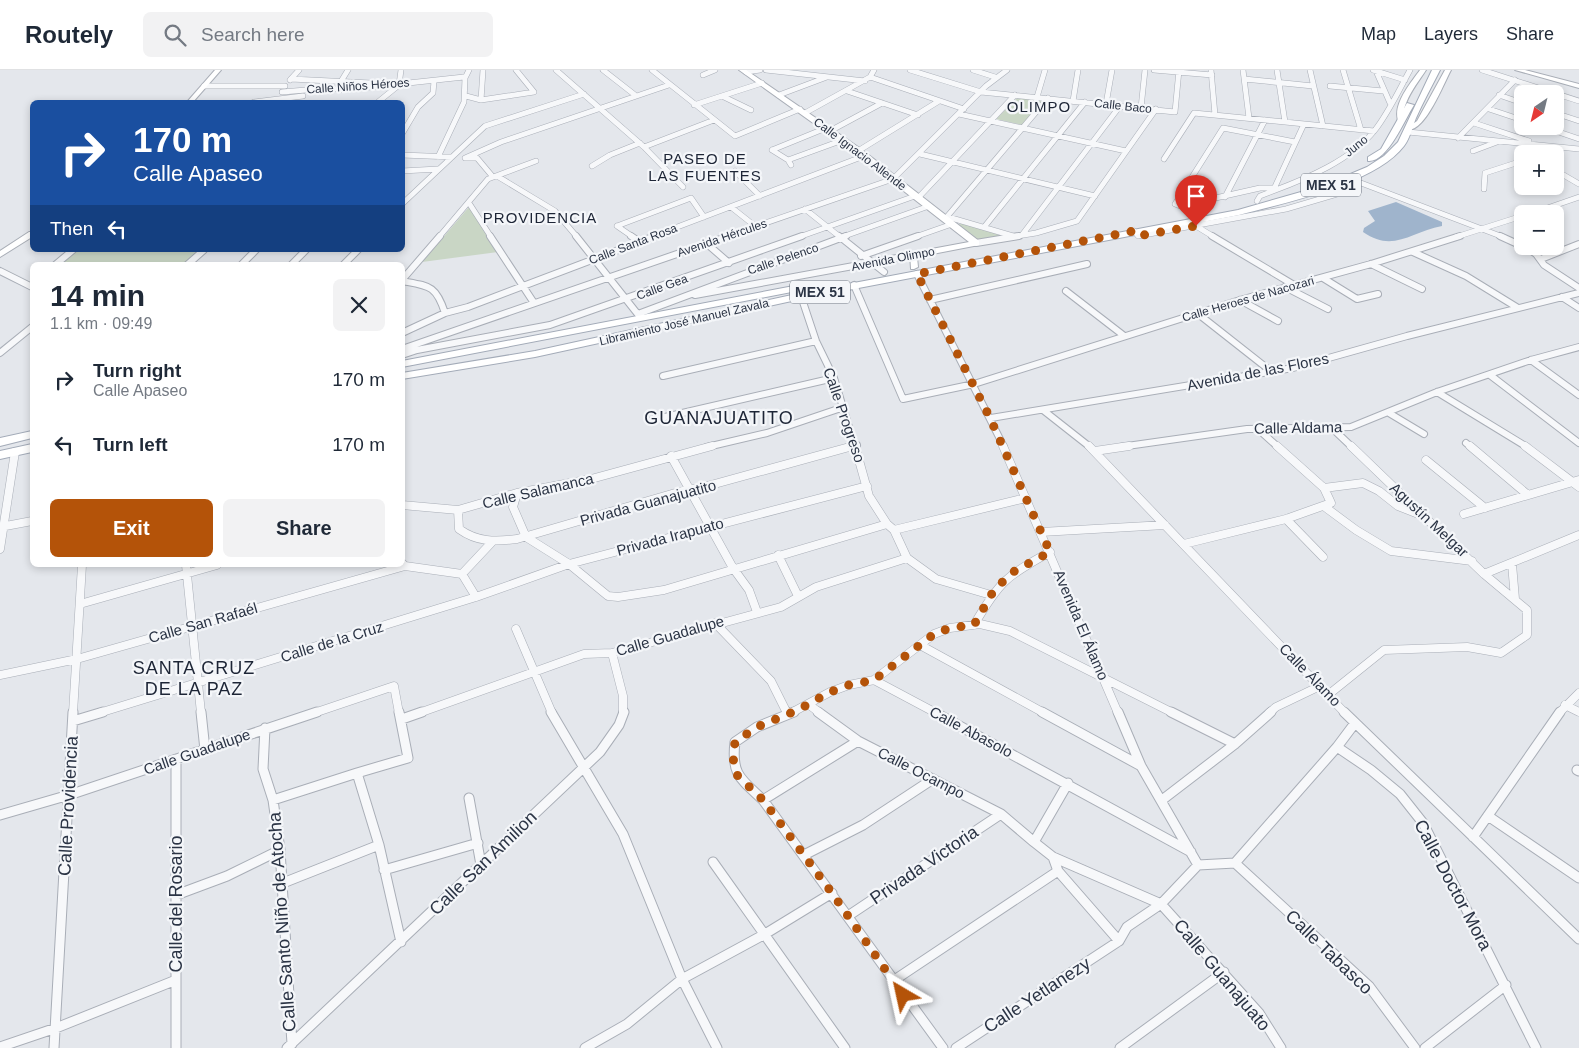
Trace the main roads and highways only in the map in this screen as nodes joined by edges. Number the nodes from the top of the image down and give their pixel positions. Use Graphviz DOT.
graph roads {
  1 [pos="1429,70"];
  2 [pos="1436,70"];
  3 [pos="1389,156"];
  4 [pos="1361,183"];
  5 [pos="916,270"];
  6 [pos="593,328"];
  7 [pos="532,339"];
  8 [pos="600,341"];
  9 [pos="535,354"];
  10 [pos="405,363"];
  11 [pos="405,376"];
  12 [pos="30,435"];
  13 [pos="2,441"];
  14 [pos="30,448"];
  15 [pos="0,455"];
  1 -- 5 [label="main road, Libramiento José Manuel Zavala / MEX 51"];
  2 -- 3 [label="main road, Libramiento José Manuel Zavala / MEX 51"];
  3 -- 4 [label="main road"];
  3 -- 5 [label="main road, Libramiento José Manuel Zavala / MEX 51"];
  5 -- 6 [label="main road, Libramiento José Manuel Zavala / MEX 51"];
  5 -- 8 [label="main road, Libramiento José Manuel Zavala / MEX 51"];
  6 -- 7 [label="main road, Libramiento José Manuel Zavala / MEX 51"];
  6 -- 8 [label="main road"];
  7 -- 9 [label="main road"];
  7 -- 10 [label="main road, Libramiento José Manuel Zavala / MEX 51"];
  8 -- 9 [label="main road, Libramiento José Manuel Zavala / MEX 51"];
  9 -- 11 [label="main road, Libramiento José Manuel Zavala / MEX 51"];
  12 -- 13 [label="main road"];
  14 -- 15 [label="main road"];
}
